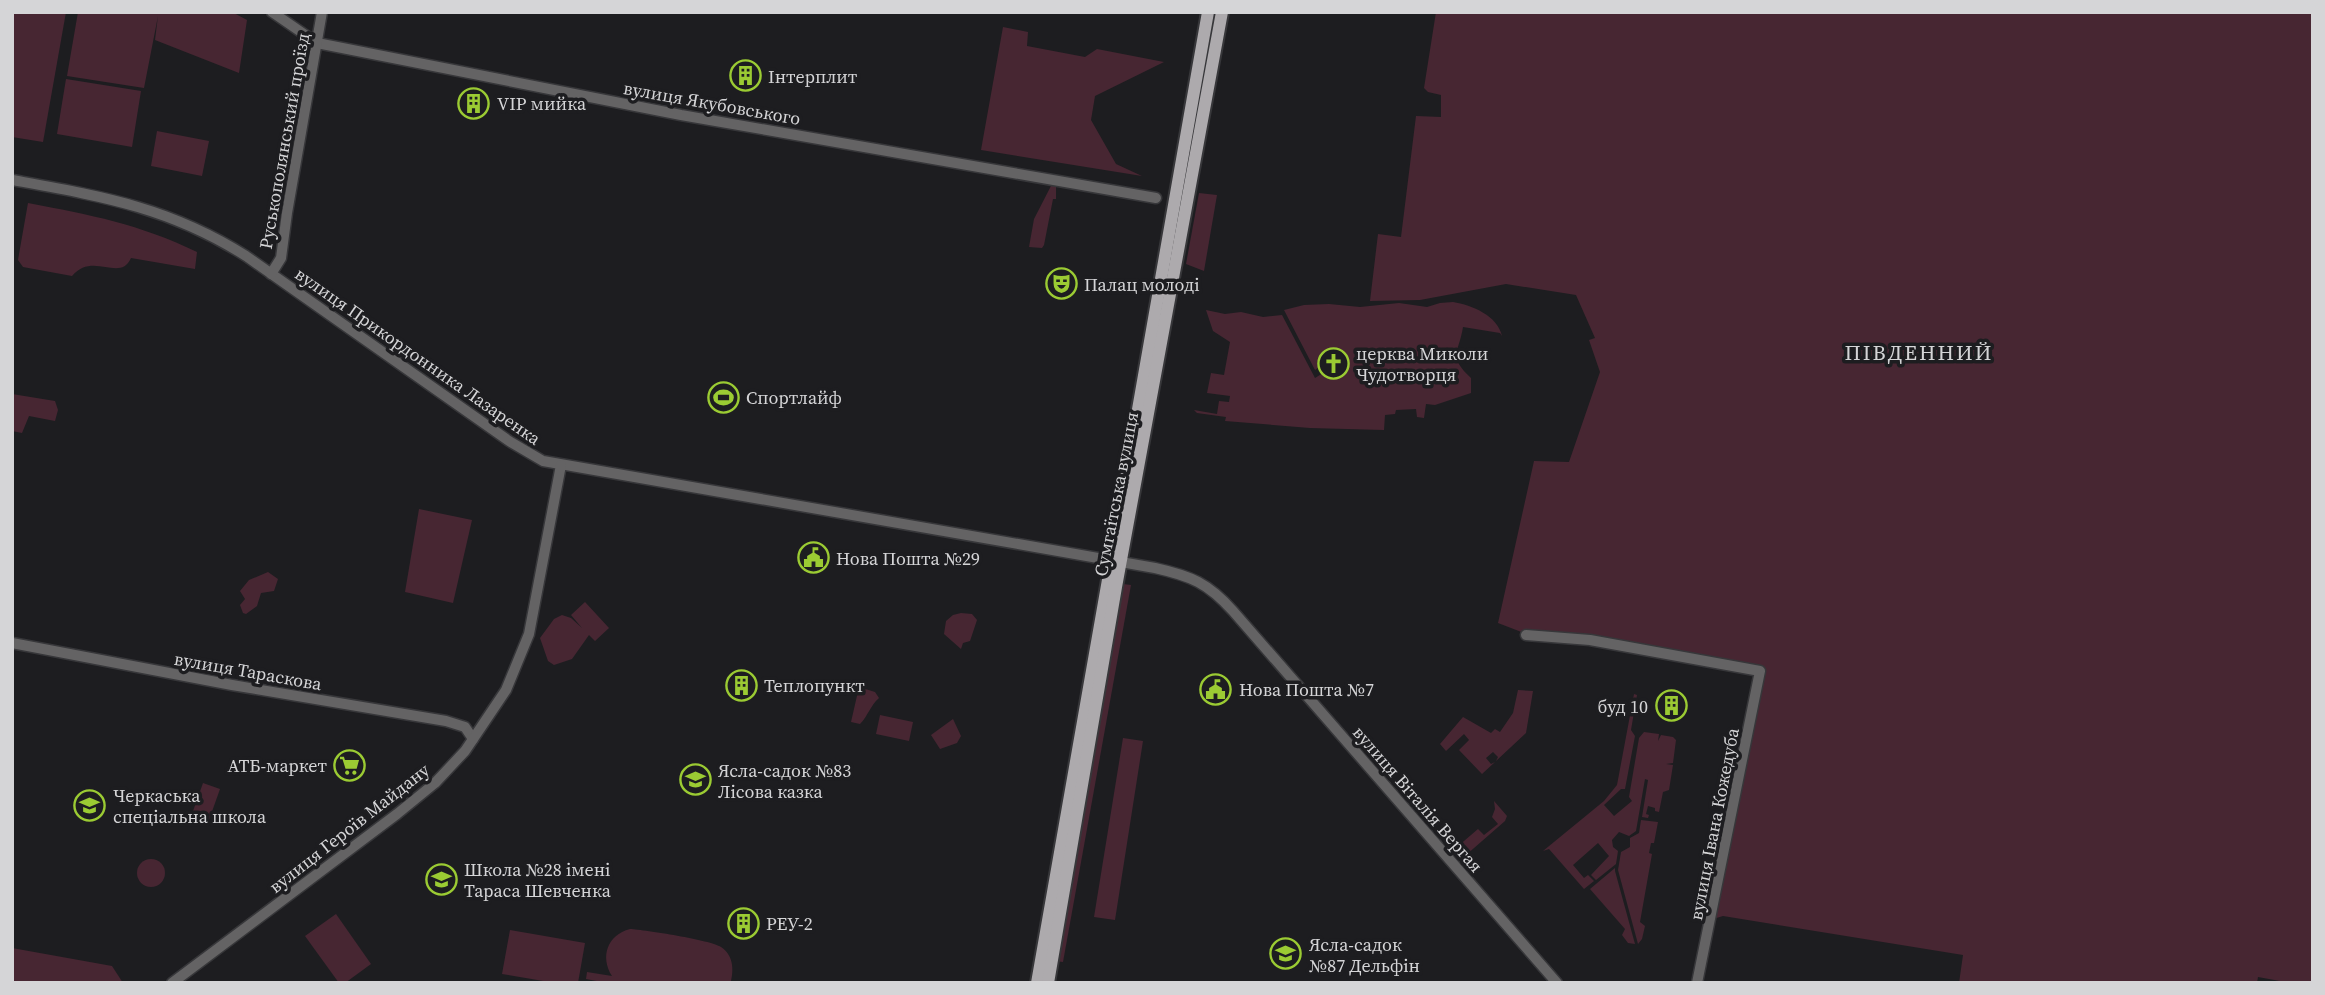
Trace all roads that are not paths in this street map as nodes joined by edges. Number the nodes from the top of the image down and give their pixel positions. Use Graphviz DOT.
graph roads {
  1 [pos="272,12"];
  2 [pos="322,12"];
  3 [pos="1208,12"];
  4 [pos="1222,12"];
  5 [pos="317,43"];
  6 [pos="12,180"];
  7 [pos="1156,198"];
  8 [pos="271,274"];
  9 [pos="561,465"];
  10 [pos="1117,561"];
  11 [pos="1526,635"];
  12 [pos="12,643"];
  13 [pos="473,739"];
  14 [pos="172,983"];
  15 [pos="1037,983"];
  16 [pos="1048,983"];
  17 [pos="1557,983"];
  18 [pos="1697,983"];
  1 -- 5 [label="street, вулиця Якубовського"];
  2 -- 5 [label="street, Руськополянський проїзд"];
  3 -- 10 [label="main road, Сумгаїтська вулиця"];
  4 -- 10 [label="main road, Сумгаїтська вулиця"];
  5 -- 7 [label="street, вулиця Якубовського"];
  5 -- 8 [label="street, Руськополянський проїзд"];
  6 -- 8 [label="street, вулиця Прикордонника Лазаренка"];
  8 -- 9 [label="street, вулиця Прикордонника Лазаренка"];
  9 -- 10 [label="street, вулиця Прикордонника Лазаренка"];
  9 -- 13 [label="street, вулиця Героїв Майдану"];
  10 -- 15 [label="main road, Сумгаїтська вулиця"];
  10 -- 16 [label="main road, Сумгаїтська вулиця"];
  10 -- 17 [label="street, вулиця Віталія Вергая"];
  11 -- 18 [label="street, вулиця Івана Кожедуба"];
  12 -- 13 [label="street, вулиця Тараскова"];
  13 -- 14 [label="street, вулиця Героїв Майдану"];
}
